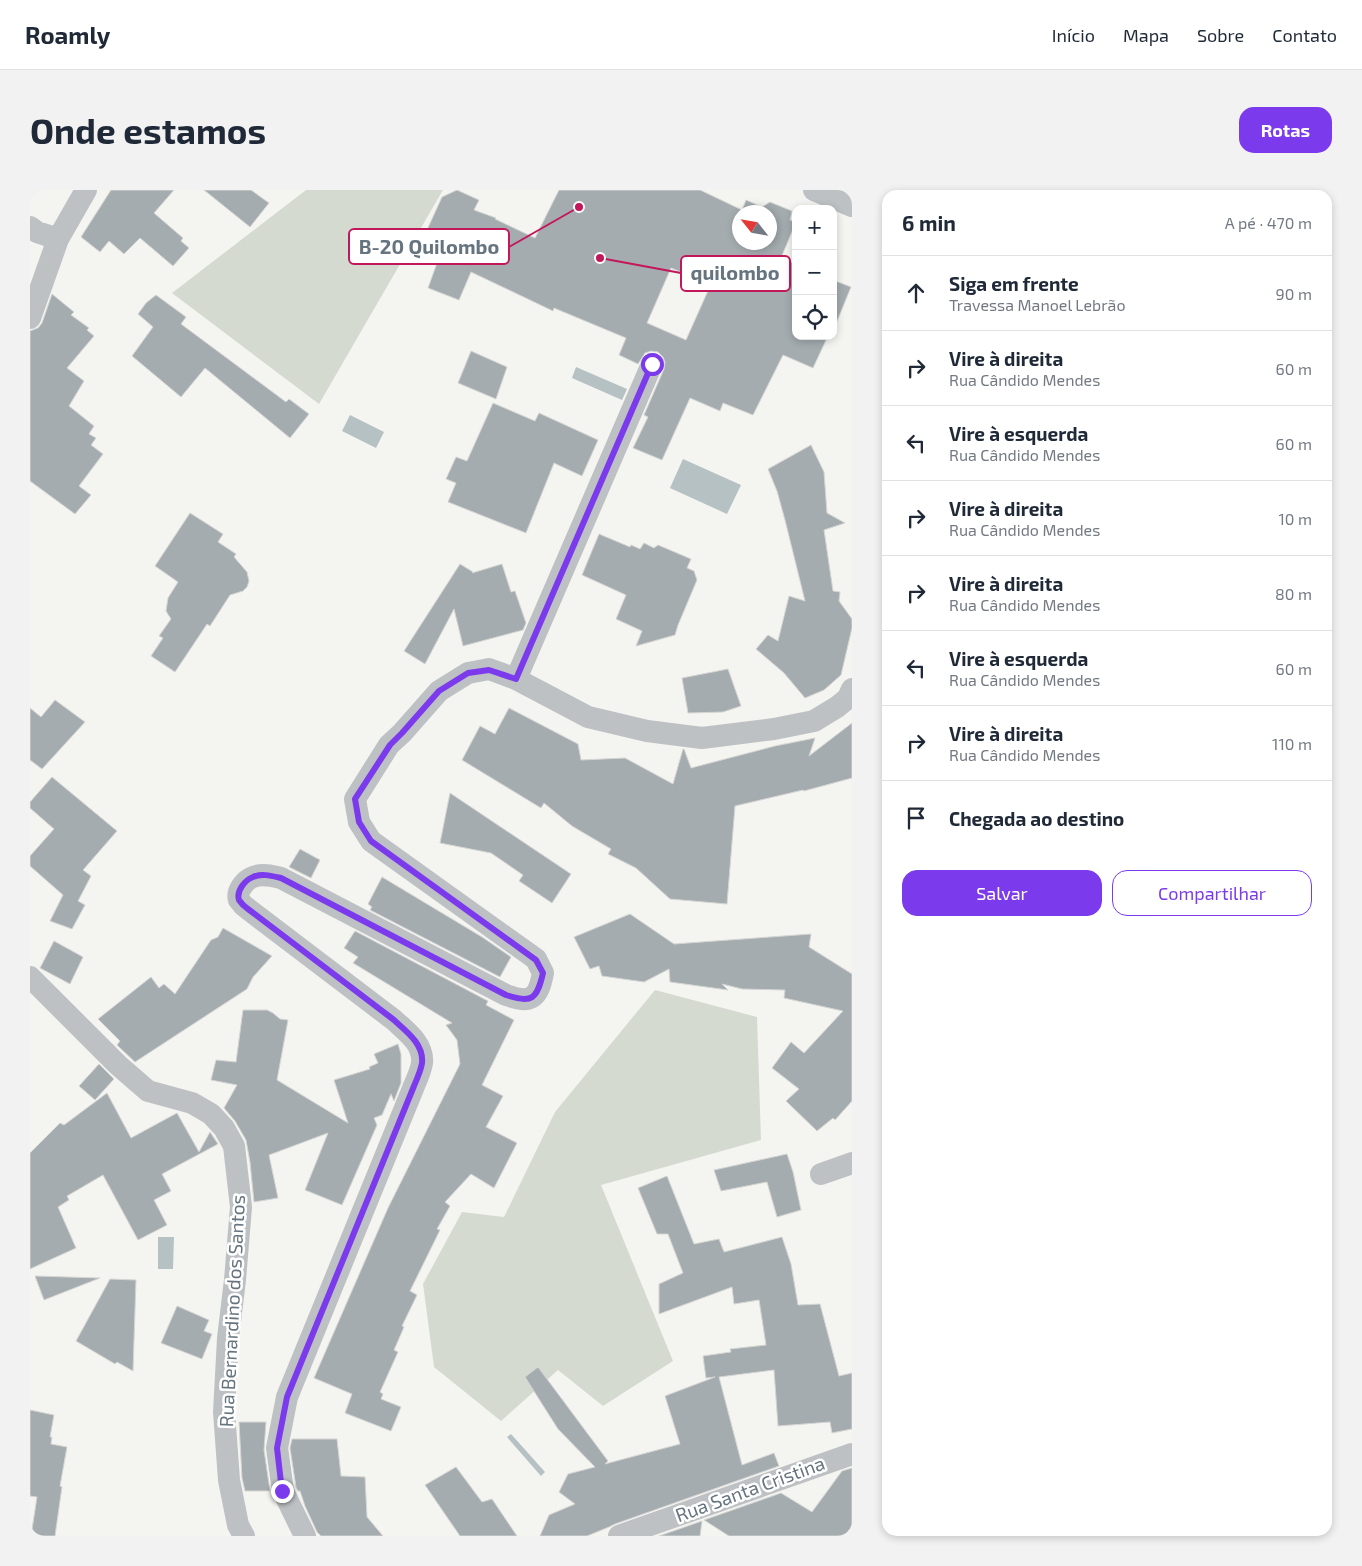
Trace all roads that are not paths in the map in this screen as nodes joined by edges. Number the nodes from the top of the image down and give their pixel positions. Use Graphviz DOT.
graph roads {
  1 [pos="86,190"];
  2 [pos="814,190"];
  3 [pos="852,206"];
  4 [pos="30,227"];
  5 [pos="58,239"];
  6 [pos="30,318"];
  7 [pos="652,364"];
  8 [pos="516,679"];
  9 [pos="852,688"];
  10 [pos="30,977"];
  11 [pos="852,1163"];
  12 [pos="821,1174"];
  13 [pos="852,1454"];
  14 [pos="244,1536"];
  15 [pos="305,1536"];
  16 [pos="620,1536"];
  1 -- 5 [label="street"];
  2 -- 3 [label="street"];
  4 -- 5 [label="street"];
  5 -- 6 [label="street"];
  7 -- 8 [label="street"];
  8 -- 9 [label="street"];
  8 -- 15 [label="street"];
  10 -- 14 [label="street, Rua Bernardino dos Santos"];
  11 -- 12 [label="street"];
  13 -- 16 [label="street, Rua Santa Cristina"];
}
